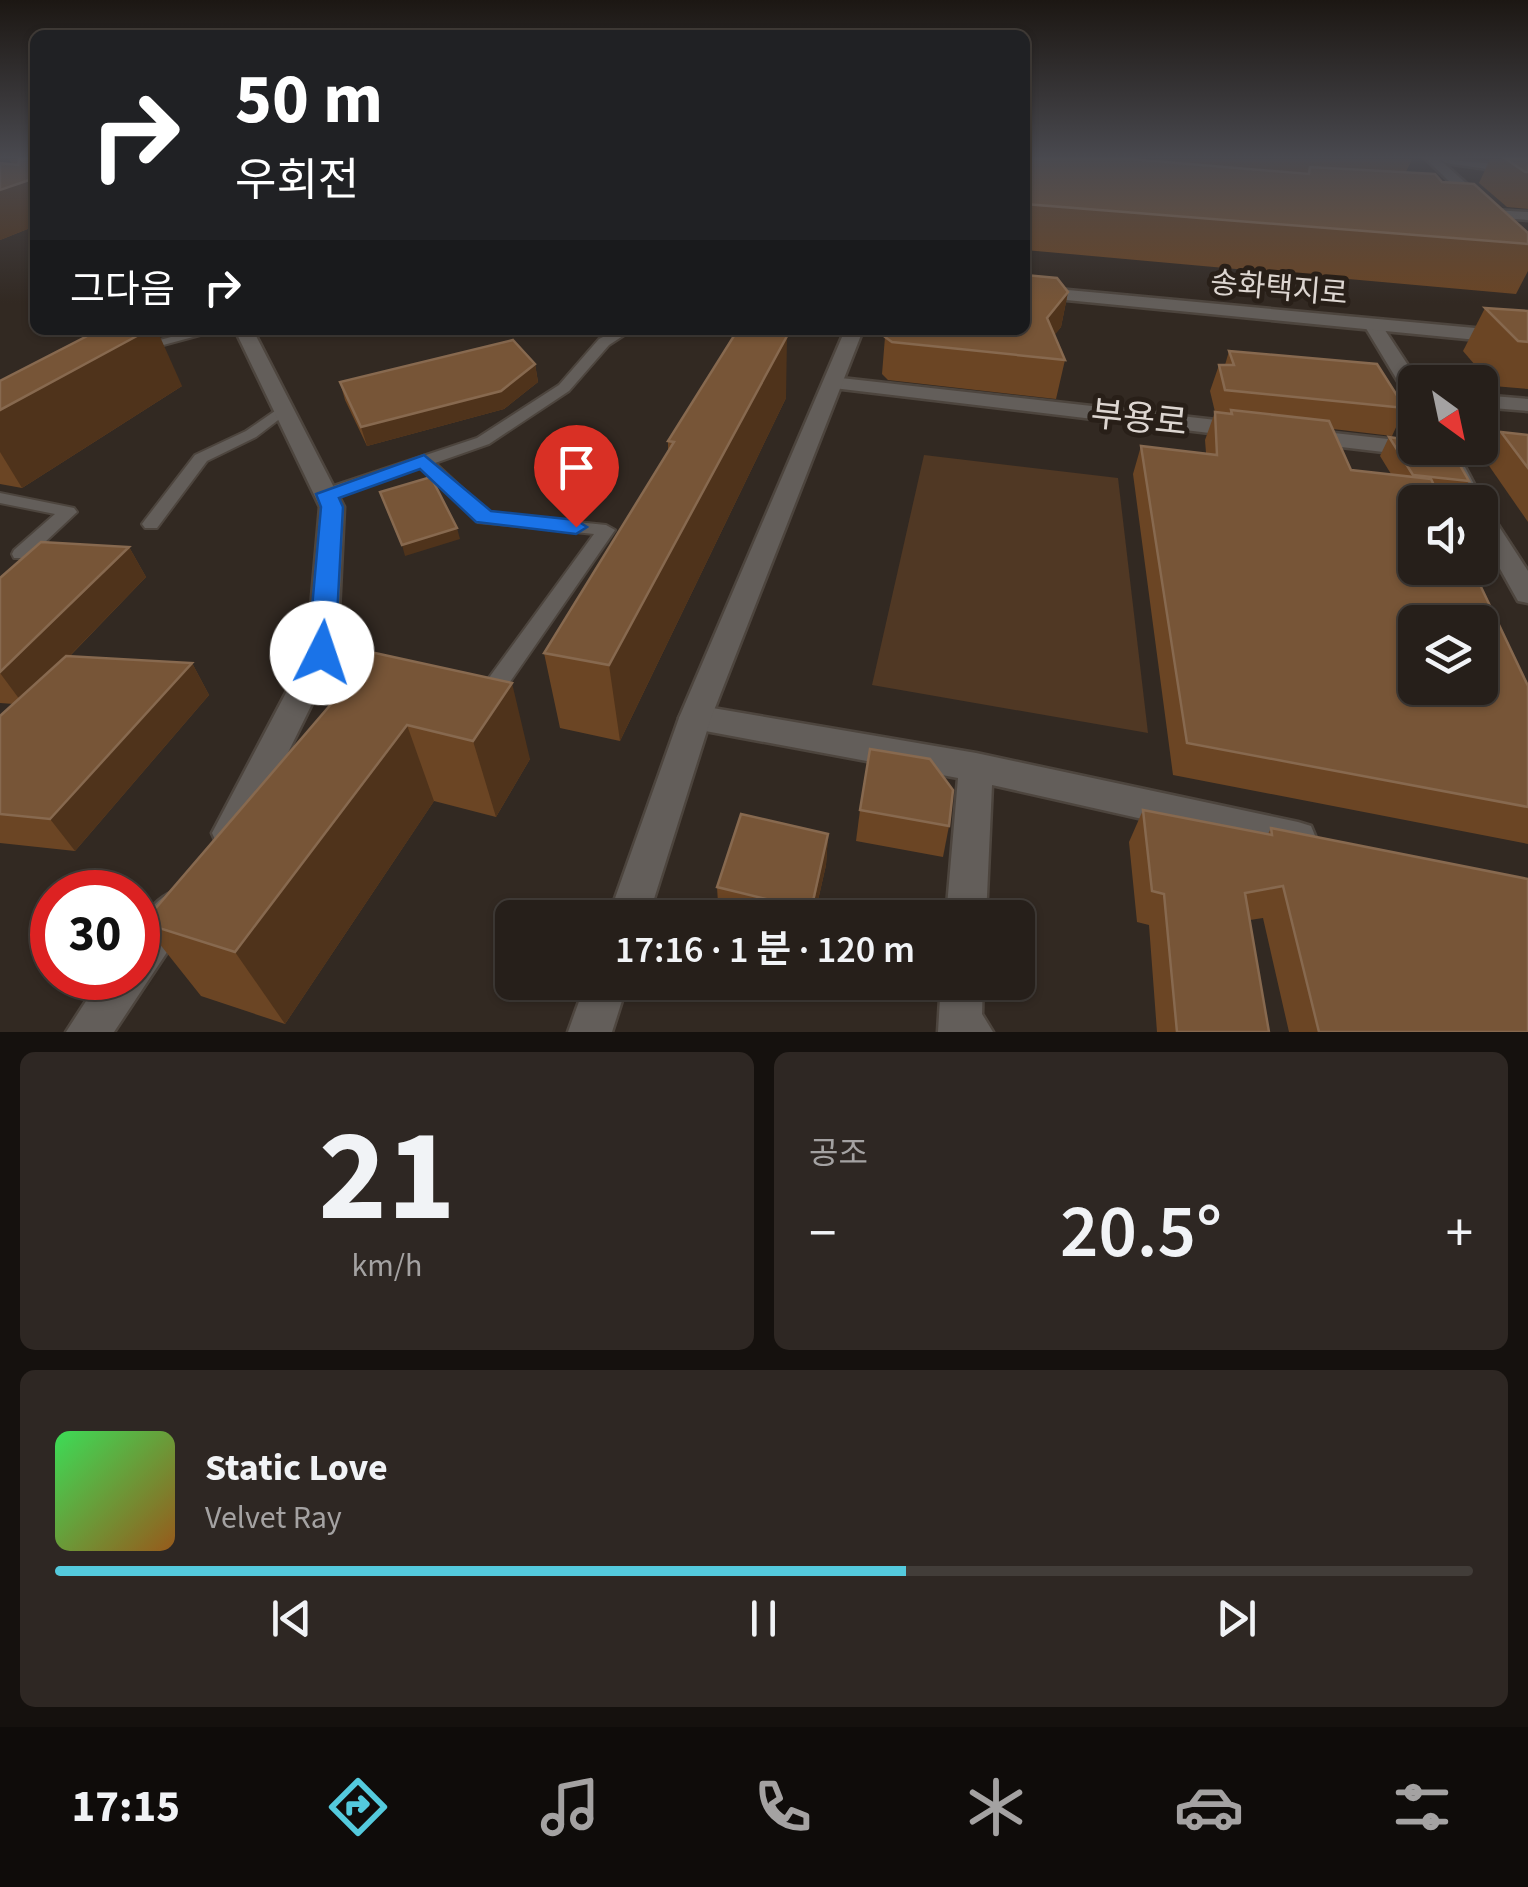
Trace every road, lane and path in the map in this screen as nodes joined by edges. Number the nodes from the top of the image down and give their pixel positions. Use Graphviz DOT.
graph roads {
  1 [pos="1485,207"];
  2 [pos="1462,212"];
  3 [pos="1492,214"];
  4 [pos="1528,216"];
  5 [pos="1030,291"];
  6 [pos="1373,325"];
  7 [pos="193,335"];
  8 [pos="247,335"];
  9 [pos="617,335"];
  10 [pos="852,335"];
  11 [pos="1528,339"];
  12 [pos="126,352"];
  13 [pos="1398,366"];
  14 [pos="832,383"];
  15 [pos="1498,402"];
  16 [pos="1528,405"];
  17 [pos="285,408"];
  18 [pos="1398,445"];
  19 [pos="424,461"];
  20 [pos="327,494"];
  21 [pos="0,498"];
  22 [pos="151,524"];
  23 [pos="1498,542"];
  24 [pos="21,554"];
  25 [pos="1528,594"];
  26 [pos="488,696"];
  27 [pos="694,718"];
  28 [pos="976,767"];
  29 [pos="1338,846"];
  30 [pos="217,852"];
  31 [pos="194,884"];
  32 [pos="634,900"];
  33 [pos="967,900"];
  34 [pos="160,932"];
  35 [pos="111,1000"];
  36 [pos="600,1000"];
  37 [pos="962,1000"];
  38 [pos="963,1031"];
  39 [pos="88,1032"];
  40 [pos="590,1032"];
  1 -- 3 [label="street"];
  2 -- 3 [label="street"];
  3 -- 4 [label="street"];
  5 -- 6 [label="street, 송화택지로"];
  6 -- 11 [label="street, 송화택지로"];
  6 -- 13 [label="street"];
  7 -- 12 [label="lane"];
  8 -- 17 [label="street"];
  9 -- 19 [label="lane"];
  10 -- 14 [label="street"];
  14 -- 18 [label="street, 부용로"];
  14 -- 27 [label="street"];
  15 -- 16 [label="street"];
  17 -- 20 [label="street"];
  17 -- 22 [label="lane"];
  19 -- 20 [label="lane"];
  19 -- 26 [label="lane"];
  20 -- 30 [label="street"];
  21 -- 24 [label="lane"];
  23 -- 25 [label="street"];
  27 -- 28 [label="street"];
  27 -- 32 [label="street"];
  28 -- 29 [label="street"];
  28 -- 33 [label="street"];
  31 -- 34 [label="street"];
  35 -- 39 [label="street"];
  36 -- 40 [label="street"];
  37 -- 38 [label="street"];
}
